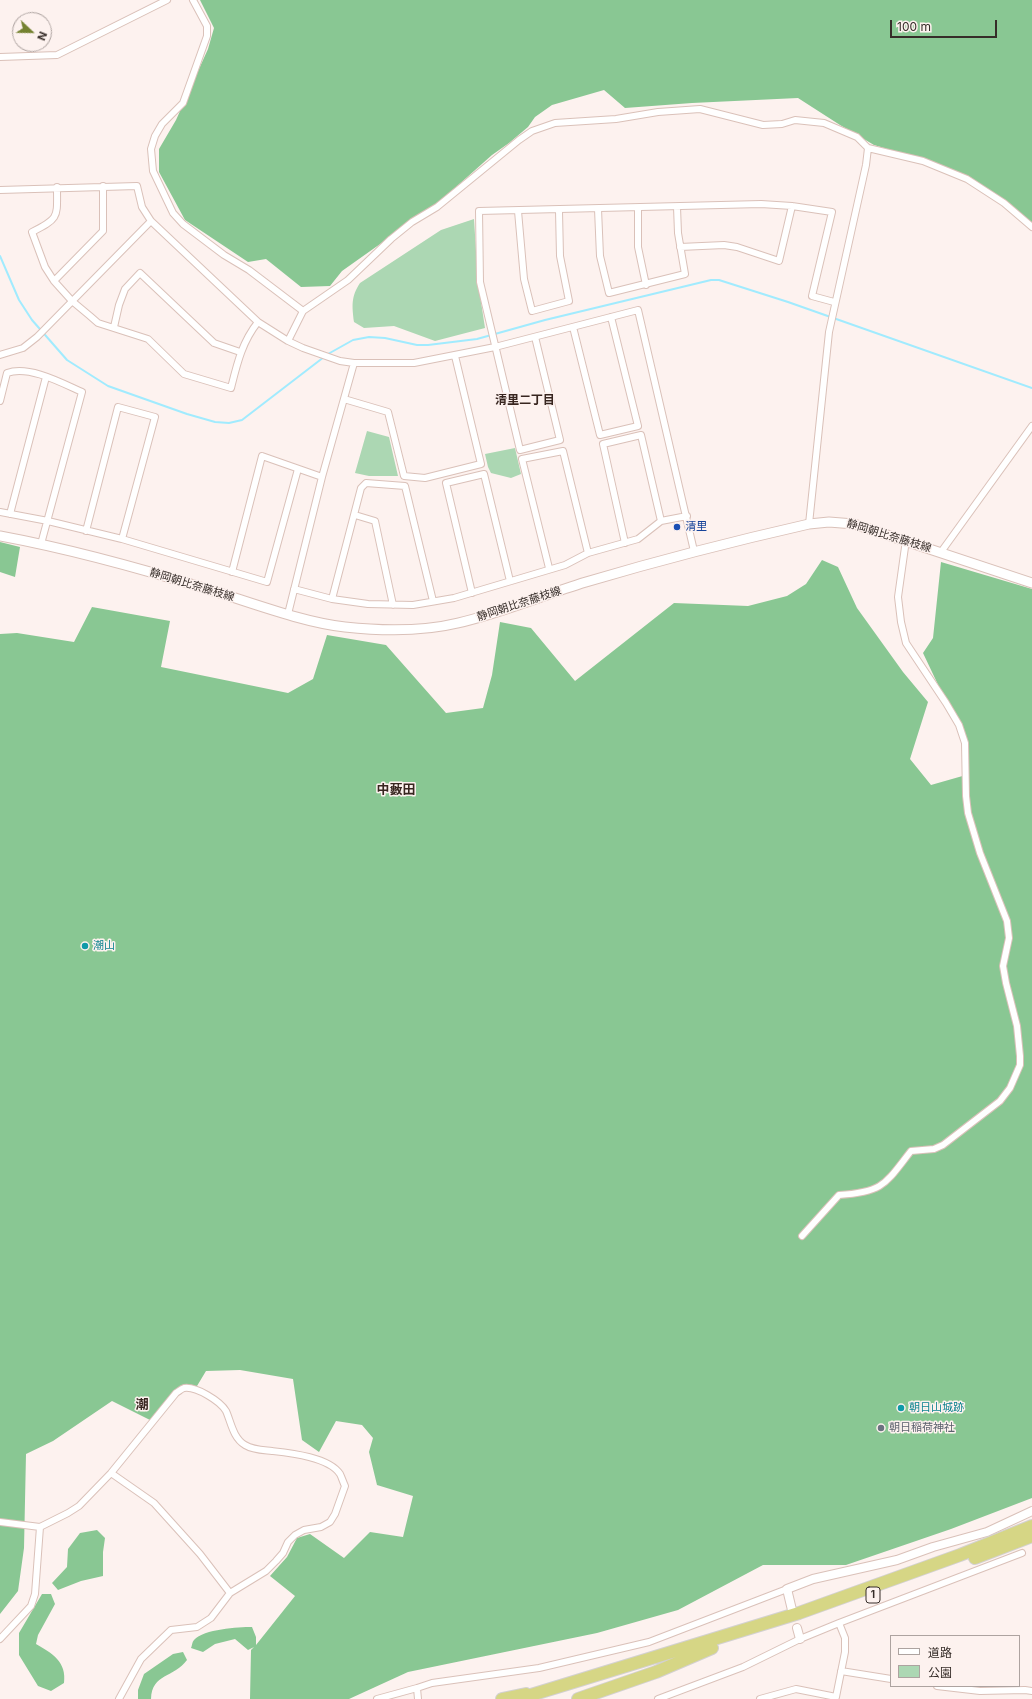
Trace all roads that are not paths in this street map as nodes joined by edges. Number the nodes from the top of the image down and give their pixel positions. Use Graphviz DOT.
graph roads {
  1 [pos="167,0"];
  2 [pos="193,0"];
  3 [pos="0,57"];
  4 [pos="868,148"];
  5 [pos="102,186"];
  6 [pos="57,187"];
  7 [pos="0,190"];
  8 [pos="792,206"];
  9 [pos="677,207"];
  10 [pos="638,208"];
  11 [pos="598,209"];
  12 [pos="559,210"];
  13 [pos="518,211"];
  14 [pos="150,221"];
  15 [pos="1032,227"];
  16 [pos="680,248"];
  17 [pos="54,281"];
  18 [pos="646,285"];
  19 [pos="72,301"];
  20 [pos="834,302"];
  21 [pos="303,311"];
  22 [pos="612,317"];
  23 [pos="258,322"];
  24 [pos="114,327"];
  25 [pos="573,327"];
  26 [pos="535,337"];
  27 [pos="288,341"];
  28 [pos="495,347"];
  29 [pos="240,352"];
  30 [pos="0,355"];
  31 [pos="455,356"];
  32 [pos="354,363"];
  33 [pos="46,377"];
  34 [pos="344,399"];
  35 [pos="0,401"];
  36 [pos="1032,426"];
  37 [pos="298,469"];
  38 [pos="322,477"];
  39 [pos="0,512"];
  40 [pos="10,514"];
  41 [pos="355,515"];
  42 [pos="686,516"];
  43 [pos="48,521"];
  44 [pos="661,521"];
  45 [pos="809,524"];
  46 [pos="86,531"];
  47 [pos="0,536"];
  48 [pos="122,539"];
  49 [pos="906,540"];
  50 [pos="625,543"];
  51 [pos="41,544"];
  52 [pos="694,551"];
  53 [pos="941,552"];
  54 [pos="588,553"];
  55 [pos="549,568"];
  56 [pos="232,572"];
  57 [pos="510,581"];
  58 [pos="1032,583"];
  59 [pos="294,589"];
  60 [pos="472,593"];
  61 [pos="332,599"];
  62 [pos="433,601"];
  63 [pos="392,605"];
  64 [pos="288,614"];
  65 [pos="802,1236"];
  66 [pos="111,1473"];
  67 [pos="1032,1511"];
  68 [pos="0,1522"];
  69 [pos="40,1526"];
  70 [pos="1032,1526"];
  71 [pos="1032,1536"];
  72 [pos="1022,1553"];
  73 [pos="786,1589"];
  74 [pos="230,1593"];
  75 [pos="792,1610"];
  76 [pos="839,1623"];
  77 [pos="797,1628"];
  78 [pos="800,1638"];
  79 [pos="0,1639"];
  80 [pos="712,1648"];
  81 [pos="841,1671"];
  82 [pos="890,1679"];
  83 [pos="562,1687"];
  84 [pos="946,1687"];
  85 [pos="418,1688"];
  86 [pos="1032,1691"];
  87 [pos="119,1699"];
  88 [pos="377,1699"];
  89 [pos="418,1699"];
  90 [pos="502,1699"];
  91 [pos="518,1699"];
  92 [pos="546,1699"];
  93 [pos="578,1699"];
  94 [pos="658,1699"];
  95 [pos="760,1699"];
  1 -- 3 [label="street"];
  2 -- 21 [label="street"];
  4 -- 15 [label="street"];
  4 -- 20 [label="street"];
  4 -- 21 [label="street"];
  5 -- 6 [label="street"];
  5 -- 14 [label="street"];
  5 -- 17 [label="street"];
  6 -- 7 [label="street"];
  6 -- 17 [label="street"];
  8 -- 9 [label="street"];
  8 -- 16 [label="street"];
  8 -- 20 [label="street"];
  9 -- 10 [label="street"];
  9 -- 16 [label="street"];
  10 -- 11 [label="street"];
  10 -- 18 [label="street"];
  11 -- 12 [label="street"];
  11 -- 18 [label="street"];
  12 -- 13 [label="street"];
  12 -- 13 [label="street"];
  13 -- 28 [label="street"];
  14 -- 19 [label="street"];
  14 -- 23 [label="street"];
  16 -- 18 [label="street"];
  17 -- 19 [label="street"];
  19 -- 24 [label="street"];
  19 -- 30 [label="street"];
  20 -- 45 [label="street"];
  21 -- 27 [label="street"];
  22 -- 25 [label="street"];
  22 -- 25 [label="street"];
  22 -- 42 [label="street"];
  23 -- 27 [label="street"];
  23 -- 29 [label="street"];
  24 -- 29 [label="street"];
  24 -- 29 [label="street"];
  25 -- 26 [label="street"];
  26 -- 28 [label="street"];
  26 -- 28 [label="street"];
  27 -- 32 [label="street"];
  28 -- 31 [label="street"];
  31 -- 32 [label="street"];
  31 -- 34 [label="street"];
  32 -- 34 [label="street"];
  33 -- 35 [label="street"];
  33 -- 40 [label="street"];
  33 -- 43 [label="street"];
  34 -- 38 [label="street"];
  36 -- 53 [label="street"];
  37 -- 38 [label="street"];
  37 -- 56 [label="street"];
  37 -- 56 [label="street"];
  38 -- 59 [label="street"];
  39 -- 40 [label="street"];
  40 -- 43 [label="street"];
  41 -- 61 [label="street"];
  41 -- 62 [label="street"];
  41 -- 63 [label="street"];
  42 -- 44 [label="street"];
  42 -- 52 [label="street"];
  43 -- 46 [label="street"];
  43 -- 51 [label="street"];
  44 -- 50 [label="street"];
  44 -- 50 [label="street"];
  45 -- 49 [label="main road, 静岡朝比奈藤枝線"];
  45 -- 52 [label="main road, 静岡朝比奈藤枝線"];
  46 -- 48 [label="street"];
  46 -- 48 [label="street"];
  47 -- 51 [label="main road, 静岡朝比奈藤枝線"];
  48 -- 56 [label="street"];
  49 -- 53 [label="main road, 静岡朝比奈藤枝線"];
  49 -- 65 [label="street"];
  50 -- 54 [label="street"];
  51 -- 64 [label="main road, 静岡朝比奈藤枝線"];
  52 -- 64 [label="main road, 静岡朝比奈藤枝線"];
  53 -- 58 [label="main road, 静岡朝比奈藤枝線"];
  54 -- 55 [label="street"];
  54 -- 55 [label="street"];
  55 -- 57 [label="street"];
  57 -- 60 [label="street"];
  57 -- 60 [label="street"];
  59 -- 61 [label="street"];
  59 -- 64 [label="street"];
  60 -- 62 [label="street"];
  61 -- 63 [label="street"];
  62 -- 63 [label="street"];
  66 -- 69 [label="street"];
  66 -- 74 [label="street"];
  66 -- 74 [label="street"];
  67 -- 73 [label="street"];
  68 -- 69 [label="street"];
  69 -- 79 [label="street"];
  70 -- 83 [label="highway"];
  71 -- 80 [label="highway, 1"];
  72 -- 76 [label="street"];
  73 -- 75 [label="street"];
  73 -- 85 [label="street"];
  74 -- 87 [label="street"];
  76 -- 78 [label="street"];
  76 -- 81 [label="street"];
  77 -- 78 [label="street"];
  78 -- 94 [label="street"];
  80 -- 92 [label="highway, 1"];
  80 -- 93 [label="highway"];
  81 -- 82 [label="street"];
  81 -- 95 [label="street"];
  83 -- 90 [label="highway"];
  83 -- 91 [label="highway"];
  84 -- 86 [label="street"];
  85 -- 88 [label="street"];
  85 -- 89 [label="street"];
}
